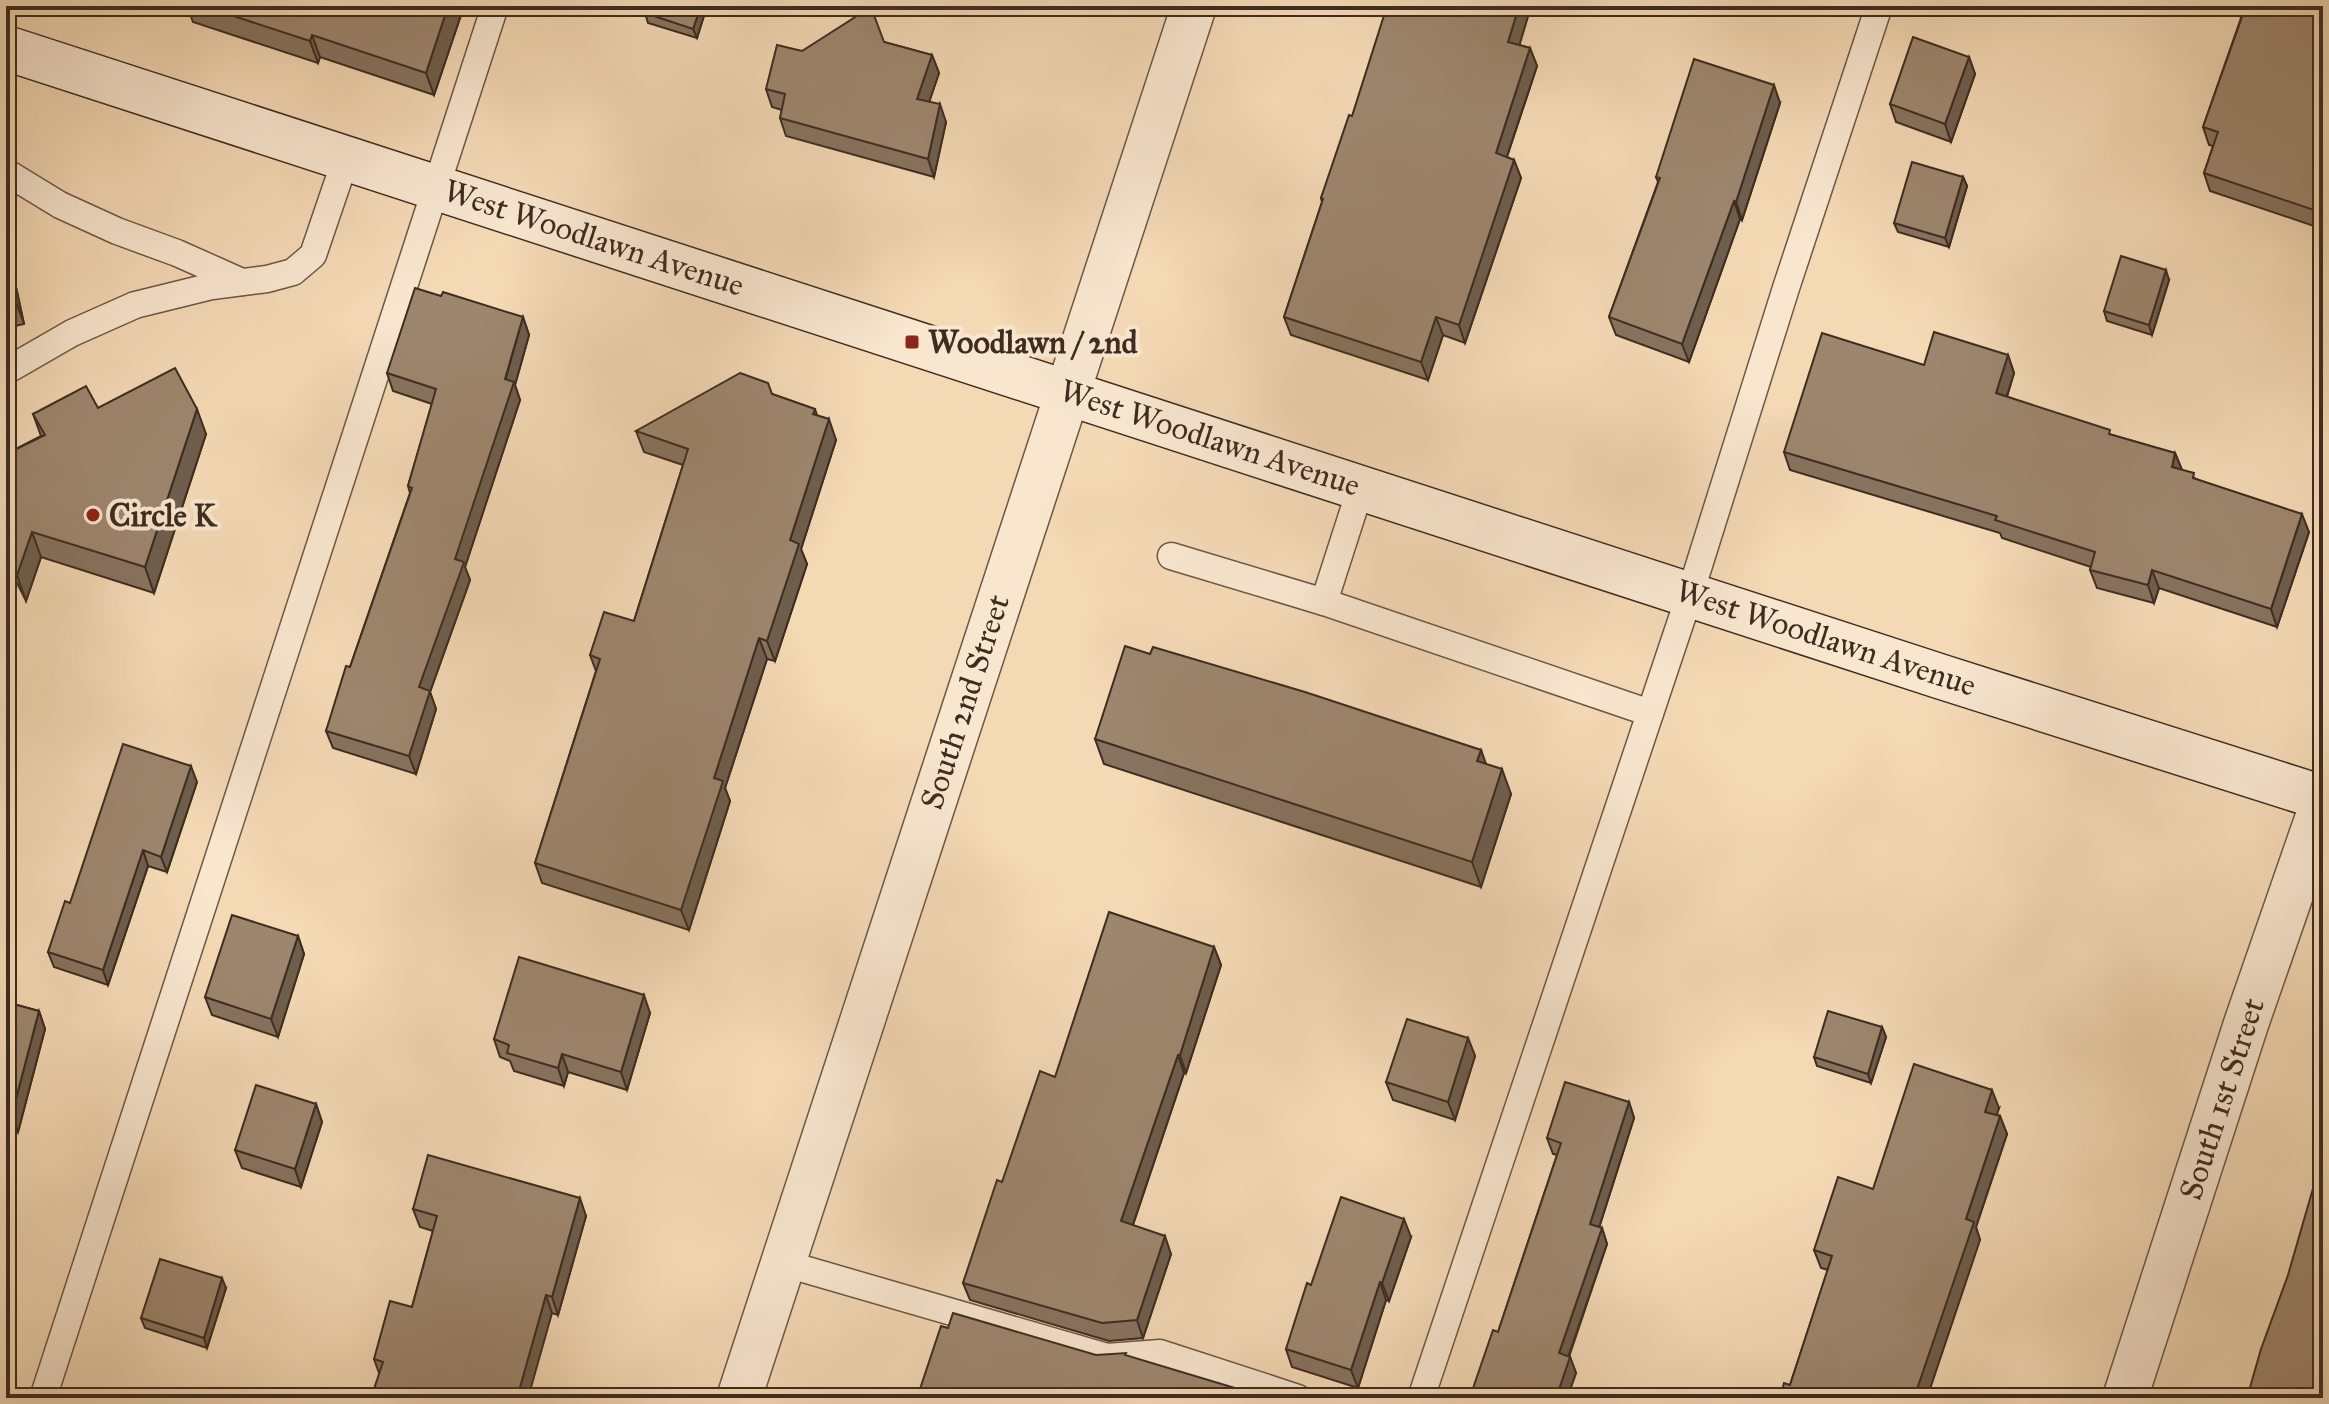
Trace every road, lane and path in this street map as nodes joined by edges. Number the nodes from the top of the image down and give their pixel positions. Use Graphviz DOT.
graph roads {
  1 [pos="495,6"];
  2 [pos="1194,6"];
  3 [pos="1879,6"];
  4 [pos="6,48"];
  5 [pos="346,158"];
  6 [pos="6,172"];
  7 [pos="436,187"];
  8 [pos="242,282"];
  9 [pos="6,371"];
  10 [pos="1066,392"];
  11 [pos="1361,487"];
  12 [pos="1171,556"];
  13 [pos="1690,594"];
  14 [pos="1324,602"];
  15 [pos="1650,713"];
  16 [pos="2323,800"];
  17 [pos="783,1263"];
  18 [pos="43,1398"];
  19 [pos="739,1398"];
  20 [pos="1298,1398"];
  21 [pos="1421,1398"];
  22 [pos="2125,1398"];
  1 -- 7 [label="lane"];
  2 -- 10 [label="main road, South 2nd Street"];
  3 -- 13 [label="lane"];
  4 -- 5 [label="main road, West Woodlawn Avenue"];
  5 -- 7 [label="main road, West Woodlawn Avenue"];
  5 -- 8 [label="lane"];
  6 -- 8 [label="lane"];
  7 -- 10 [label="main road, West Woodlawn Avenue"];
  7 -- 18 [label="lane"];
  8 -- 9 [label="lane"];
  10 -- 11 [label="main road, West Woodlawn Avenue"];
  10 -- 17 [label="main road, South 2nd Street"];
  11 -- 13 [label="main road, West Woodlawn Avenue"];
  11 -- 14 [label="lane"];
  12 -- 14 [label="lane"];
  13 -- 15 [label="lane"];
  13 -- 16 [label="main road, West Woodlawn Avenue"];
  14 -- 15 [label="lane"];
  15 -- 21 [label="lane"];
  16 -- 22 [label="main road, South 1st Street"];
  17 -- 19 [label="main road, South 2nd Street"];
  17 -- 20 [label="lane"];
}
